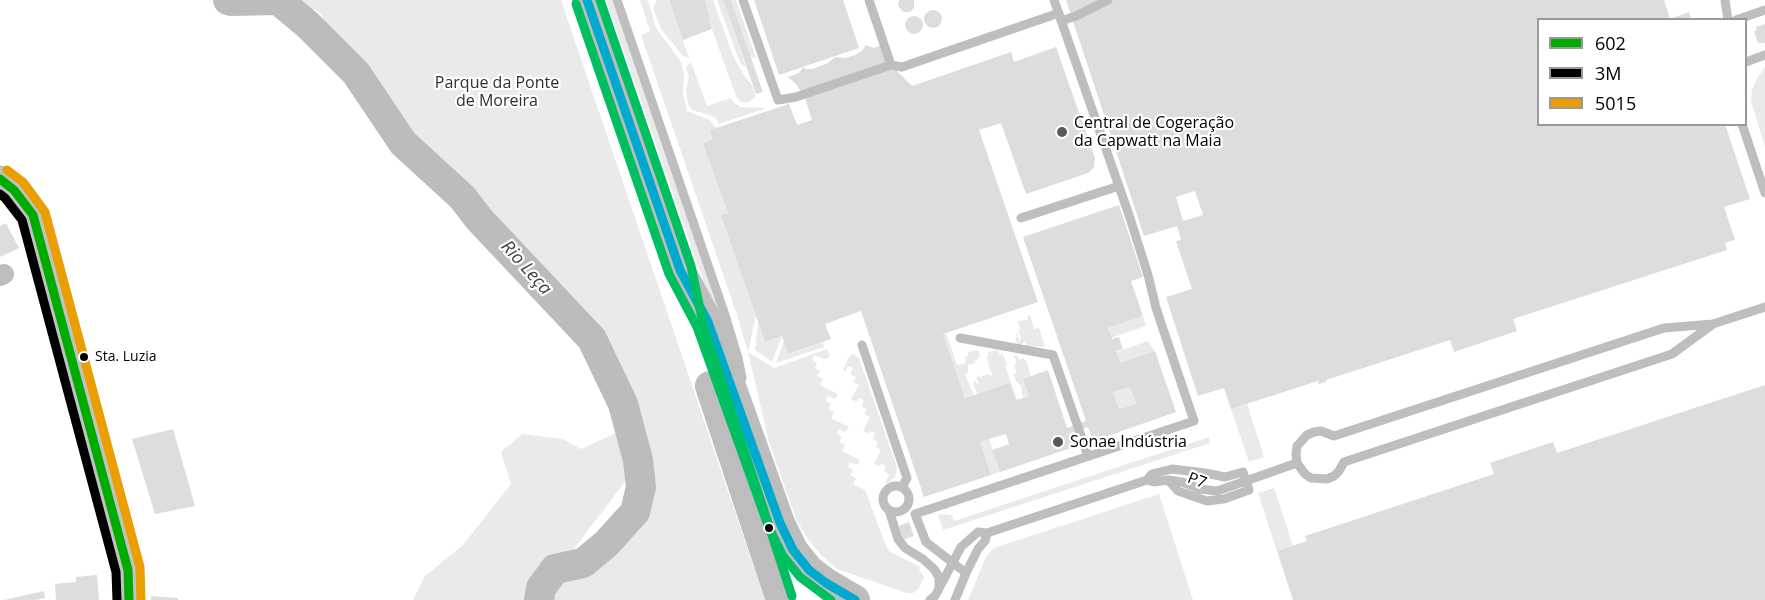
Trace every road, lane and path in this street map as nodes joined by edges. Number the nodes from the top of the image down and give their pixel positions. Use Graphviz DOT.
graph roads {
  1 [pos="587,0"];
  2 [pos="616,0"];
  3 [pos="743,0"];
  4 [pos="869,0"];
  5 [pos="1054,0"];
  6 [pos="1108,0"];
  7 [pos="1725,0"];
  8 [pos="1765,10"];
  9 [pos="1060,17"];
  10 [pos="1728,18"];
  11 [pos="1742,18"];
  12 [pos="1765,55"];
  13 [pos="1747,62"];
  14 [pos="891,65"];
  15 [pos="1743,126"];
  16 [pos="0,179"];
  17 [pos="1119,186"];
  18 [pos="1765,193"];
  19 [pos="1021,218"];
  20 [pos="680,270"];
  21 [pos="1765,307"];
  22 [pos="1713,324"];
  23 [pos="960,338"];
  24 [pos="862,345"];
  25 [pos="745,404"];
  26 [pos="1088,456"];
  27 [pos="1297,463"];
  28 [pos="1147,480"];
  29 [pos="1246,481"];
  30 [pos="902,487"];
  31 [pos="908,506"];
  32 [pos="889,510"];
  33 [pos="915,514"];
  34 [pos="987,533"];
  35 [pos="952,562"];
  36 [pos="966,573"];
  37 [pos="939,589"];
  38 [pos="129,600"];
  39 [pos="781,600"];
  40 [pos="855,600"];
  41 [pos="930,600"];
  42 [pos="955,600"];
  1 -- 20 [label="main road"];
  2 -- 25 [label="lane"];
  3 -- 14 [label="lane"];
  4 -- 14 [label="lane"];
  5 -- 9 [label="lane"];
  6 -- 9 [label="lane"];
  7 -- 10 [label="lane"];
  8 -- 11 [label="lane"];
  9 -- 14 [label="lane"];
  9 -- 17 [label="lane"];
  12 -- 13 [label="lane"];
  15 -- 18 [label="lane"];
  16 -- 38 [label="main road"];
  17 -- 19 [label="lane"];
  17 -- 26 [label="lane"];
  20 -- 25 [label="main road"];
  20 -- 39 [label="main road"];
  21 -- 22 [label="lane"];
  22 -- 27 [label="lane"];
  22 -- 27 [label="lane"];
  23 -- 26 [label="lane"];
  24 -- 30 [label="lane"];
  25 -- 40 [label="main road"];
  26 -- 33 [label="lane"];
  27 -- 29 [label="lane"];
  28 -- 29 [label="lane"];
  28 -- 29 [label="lane"];
  28 -- 34 [label="lane"];
  30 -- 31 [label="lane"];
  30 -- 32 [label="lane"];
  31 -- 32 [label="lane"];
  31 -- 33 [label="lane"];
  32 -- 37 [label="lane"];
  33 -- 35 [label="lane"];
  34 -- 35 [label="lane"];
  34 -- 36 [label="lane"];
  35 -- 36 [label="lane"];
  35 -- 37 [label="lane"];
  36 -- 42 [label="lane"];
  37 -- 41 [label="lane"];
}
